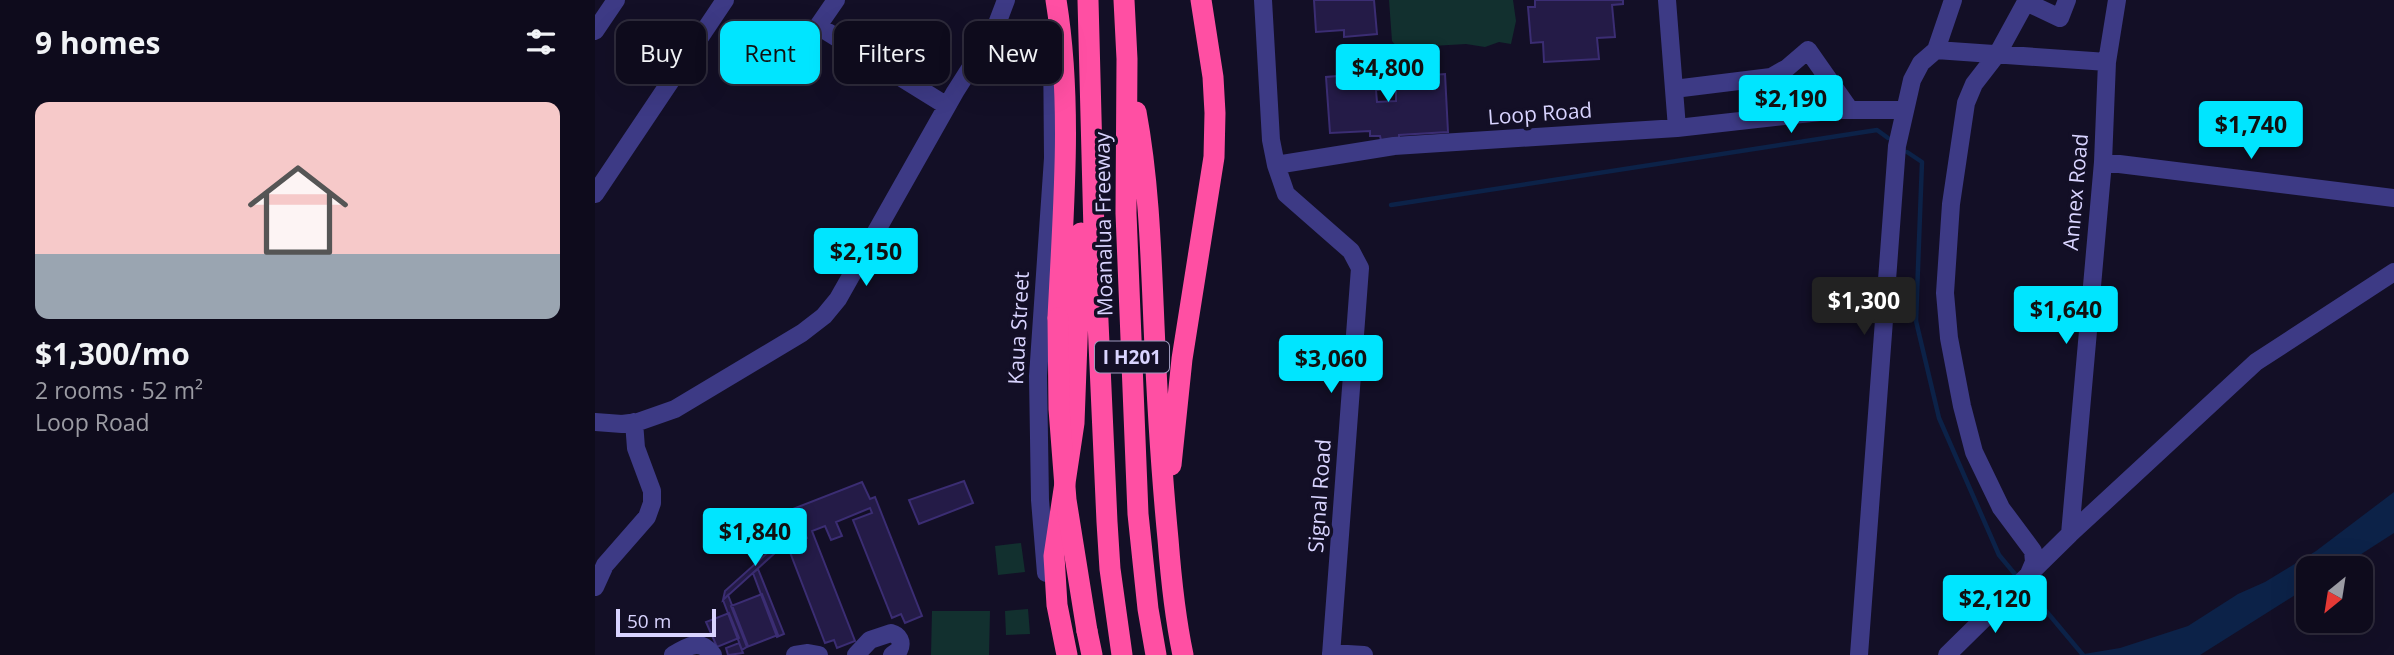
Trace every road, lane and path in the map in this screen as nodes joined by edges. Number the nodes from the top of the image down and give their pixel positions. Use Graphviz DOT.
graph roads {
  1 [pos="616,0"];
  2 [pos="725,0"];
  3 [pos="836,0"];
  4 [pos="1006,0"];
  5 [pos="1053,0"];
  6 [pos="1088,0"];
  7 [pos="1124,0"];
  8 [pos="1201,0"];
  9 [pos="1263,0"];
  10 [pos="1667,0"];
  11 [pos="1953,0"];
  12 [pos="2067,0"];
  13 [pos="2117,0"];
  14 [pos="2026,1"];
  15 [pos="595,31"];
  16 [pos="1936,50"];
  17 [pos="1998,53"];
  18 [pos="1127,59"];
  19 [pos="2107,62"];
  20 [pos="1674,89"];
  21 [pos="947,106"];
  22 [pos="1091,109"];
  23 [pos="1850,110"];
  24 [pos="1904,110"];
  25 [pos="1677,128"];
  26 [pos="2103,162"];
  27 [pos="1276,165"];
  28 [pos="595,194"];
  29 [pos="2394,198"];
  30 [pos="2394,272"];
  31 [pos="595,422"];
  32 [pos="634,422"];
  33 [pos="1167,530"];
  34 [pos="2070,534"];
  35 [pos="2021,582"];
  36 [pos="595,587"];
  37 [pos="1331,654"];
  38 [pos="673,655"];
  39 [pos="713,655"];
  40 [pos="795,655"];
  41 [pos="819,655"];
  42 [pos="856,655"];
  43 [pos="891,655"];
  44 [pos="1067,655"];
  45 [pos="1092,655"];
  46 [pos="1122,655"];
  47 [pos="1156,655"];
  48 [pos="1183,655"];
  49 [pos="1364,655"];
  50 [pos="1859,655"];
  51 [pos="1947,655"];
  1 -- 15 [label="street"];
  2 -- 28 [label="street"];
  3 -- 21 [label="street"];
  4 -- 21 [label="street"];
  5 -- 44 [label="street, Kaua Street"];
  5 -- 45 [label="highway, bridge"];
  6 -- 22 [label="highway, Moanalua Freeway / I H201"];
  7 -- 18 [label="highway, Moanalua Freeway / I H201"];
  8 -- 33 [label="highway"];
  9 -- 27 [label="street"];
  10 -- 20 [label="street"];
  11 -- 16 [label="street"];
  12 -- 14 [label="street"];
  13 -- 19 [label="street, Annex Road"];
  14 -- 17 [label="street"];
  16 -- 17 [label="street"];
  16 -- 24 [label="street"];
  17 -- 19 [label="street"];
  17 -- 35 [label="street"];
  18 -- 33 [label="highway"];
  18 -- 47 [label="highway, Moanalua Freeway / I H201"];
  19 -- 26 [label="street, Annex Road"];
  20 -- 23 [label="street"];
  20 -- 25 [label="street"];
  21 -- 32 [label="street"];
  22 -- 44 [label="highway"];
  22 -- 46 [label="highway, Moanalua Freeway / I H201"];
  23 -- 24 [label="street, Loop Road"];
  23 -- 25 [label="street, Loop Road"];
  24 -- 50 [label="street"];
  25 -- 27 [label="street, Loop Road"];
  26 -- 29 [label="street"];
  26 -- 34 [label="street, Annex Road"];
  27 -- 37 [label="street, Signal Road"];
  30 -- 34 [label="street"];
  31 -- 32 [label="street"];
  32 -- 36 [label="street"];
  33 -- 48 [label="highway"];
  34 -- 35 [label="street"];
  35 -- 51 [label="street"];
  37 -- 49 [label="street"];
  38 -- 39 [label="street"];
  40 -- 41 [label="street"];
  42 -- 43 [label="street"];
}
